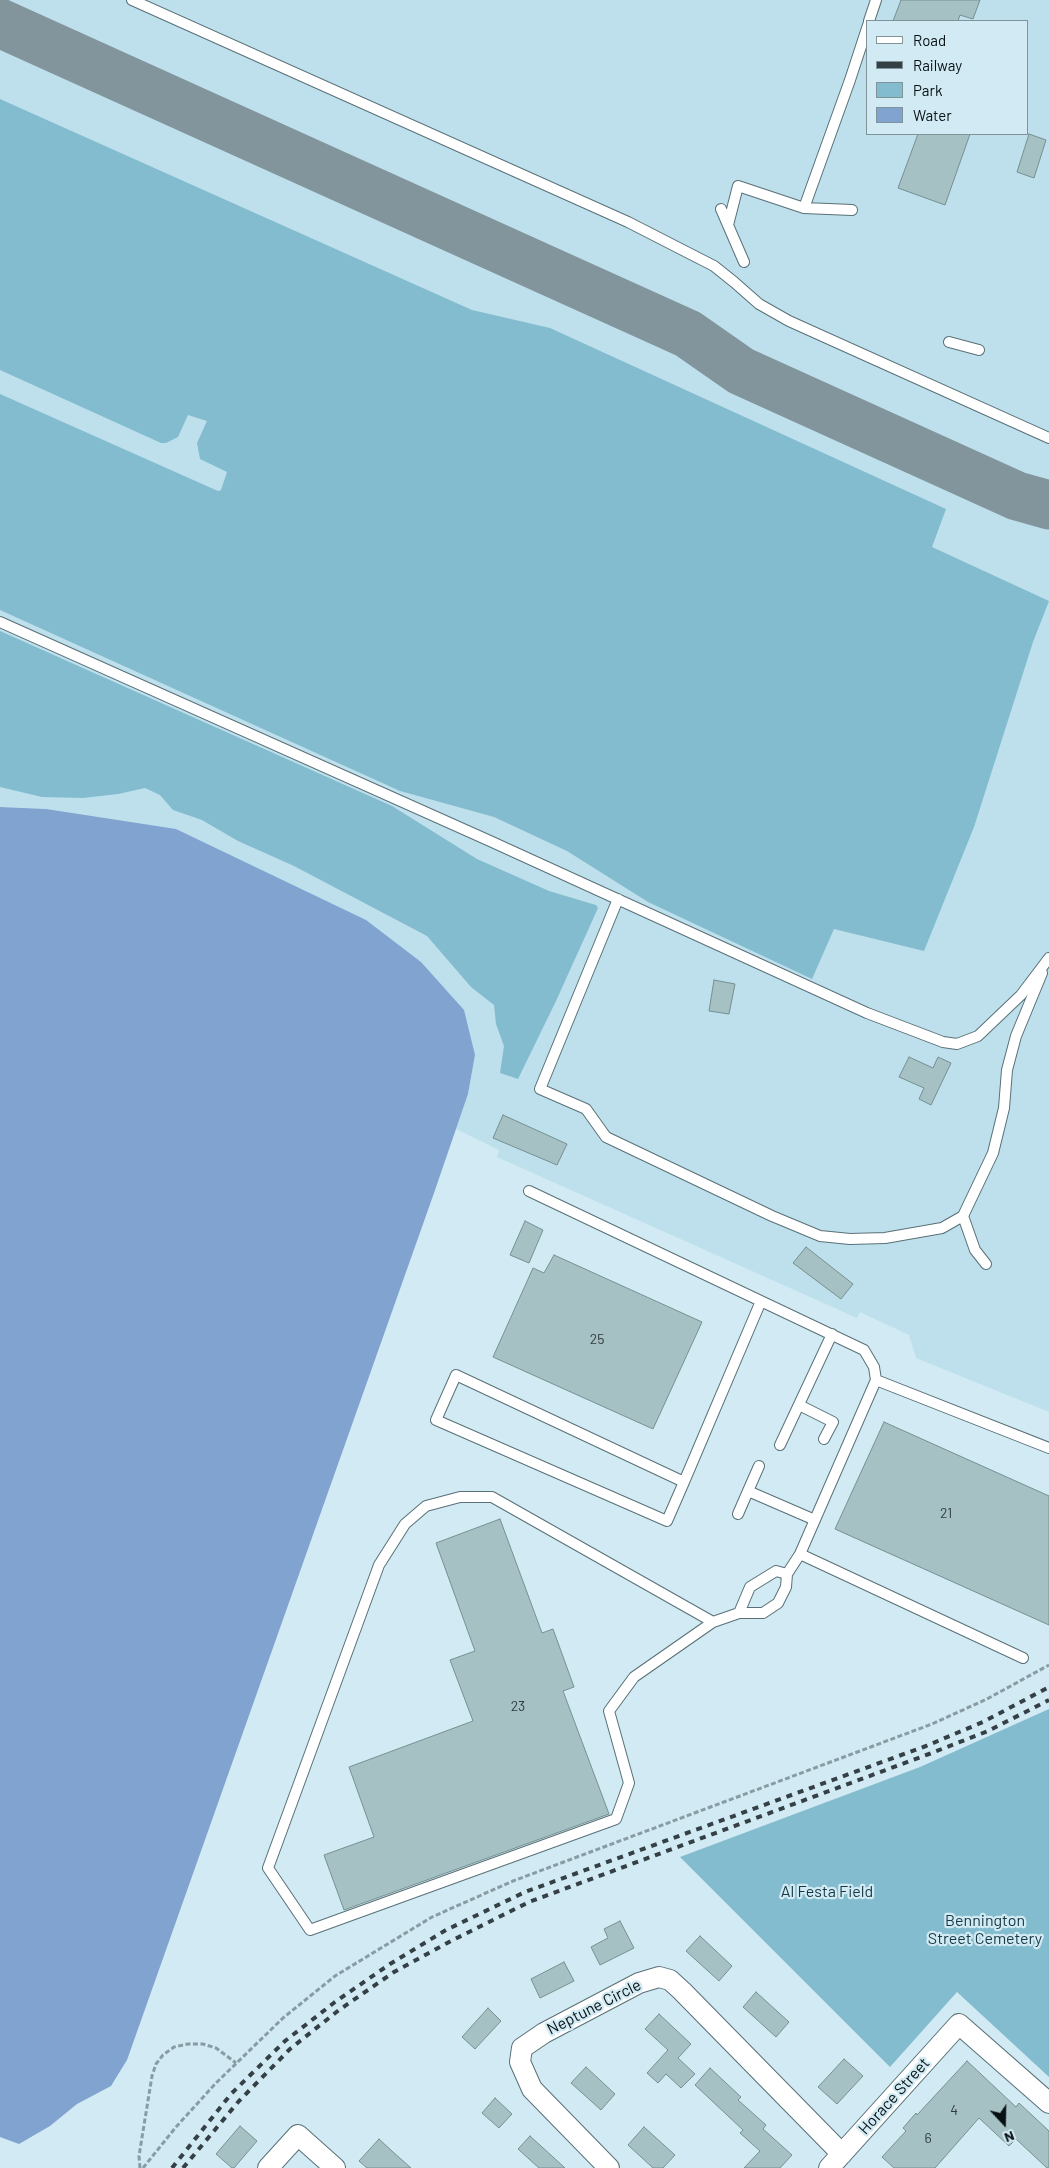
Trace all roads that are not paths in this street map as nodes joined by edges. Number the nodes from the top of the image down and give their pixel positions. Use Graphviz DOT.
graph roads {
  1 [pos="132,0"];
  2 [pos="876,0"];
  3 [pos="869,20"];
  4 [pos="866,31"];
  5 [pos="804,208"];
  6 [pos="721,209"];
  7 [pos="852,210"];
  8 [pos="728,225"];
  9 [pos="744,262"];
  10 [pos="948,342"];
  11 [pos="979,350"];
  12 [pos="1049,438"];
  13 [pos="0,622"];
  14 [pos="618,899"];
  15 [pos="1048,959"];
  16 [pos="529,1191"];
  17 [pos="963,1216"];
  18 [pos="986,1264"];
  19 [pos="761,1301"];
  20 [pos="832,1334"];
  21 [pos="876,1380"];
  22 [pos="799,1405"];
  23 [pos="824,1439"];
  24 [pos="780,1445"];
  25 [pos="1049,1448"];
  26 [pos="759,1466"];
  27 [pos="684,1482"];
  28 [pos="748,1491"];
  29 [pos="738,1514"];
  30 [pos="815,1520"];
  31 [pos="800,1554"];
  32 [pos="787,1574"];
  33 [pos="739,1613"];
  34 [pos="713,1622"];
  35 [pos="1023,1658"];
  36 [pos="1049,2103"];
  37 [pos="835,2161"];
  38 [pos="268,2168"];
  39 [pos="335,2168"];
  40 [pos="609,2168"];
  1 -- 12 [label="lane"];
  2 -- 3 [label="lane"];
  4 -- 5 [label="lane"];
  5 -- 7 [label="lane"];
  5 -- 8 [label="lane"];
  6 -- 8 [label="lane"];
  8 -- 9 [label="lane"];
  10 -- 11 [label="lane"];
  13 -- 14 [label="lane"];
  14 -- 15 [label="lane"];
  14 -- 17 [label="lane"];
  15 -- 17 [label="lane"];
  16 -- 19 [label="lane"];
  17 -- 18 [label="lane"];
  19 -- 20 [label="lane"];
  19 -- 27 [label="lane"];
  20 -- 21 [label="lane"];
  20 -- 22 [label="lane"];
  21 -- 25 [label="lane"];
  21 -- 30 [label="lane"];
  22 -- 23 [label="lane"];
  22 -- 24 [label="lane"];
  26 -- 28 [label="lane"];
  27 -- 27 [label="lane"];
  28 -- 29 [label="lane"];
  28 -- 30 [label="lane"];
  30 -- 31 [label="lane"];
  31 -- 32 [label="lane"];
  31 -- 35 [label="lane"];
  32 -- 33 [label="lane"];
  32 -- 33 [label="lane"];
  33 -- 34 [label="lane"];
  34 -- 34 [label="lane"];
  36 -- 37 [label="street, Horace Street"];
  37 -- 40 [label="street, Neptune Circle"];
  38 -- 39 [label="street"];
}
